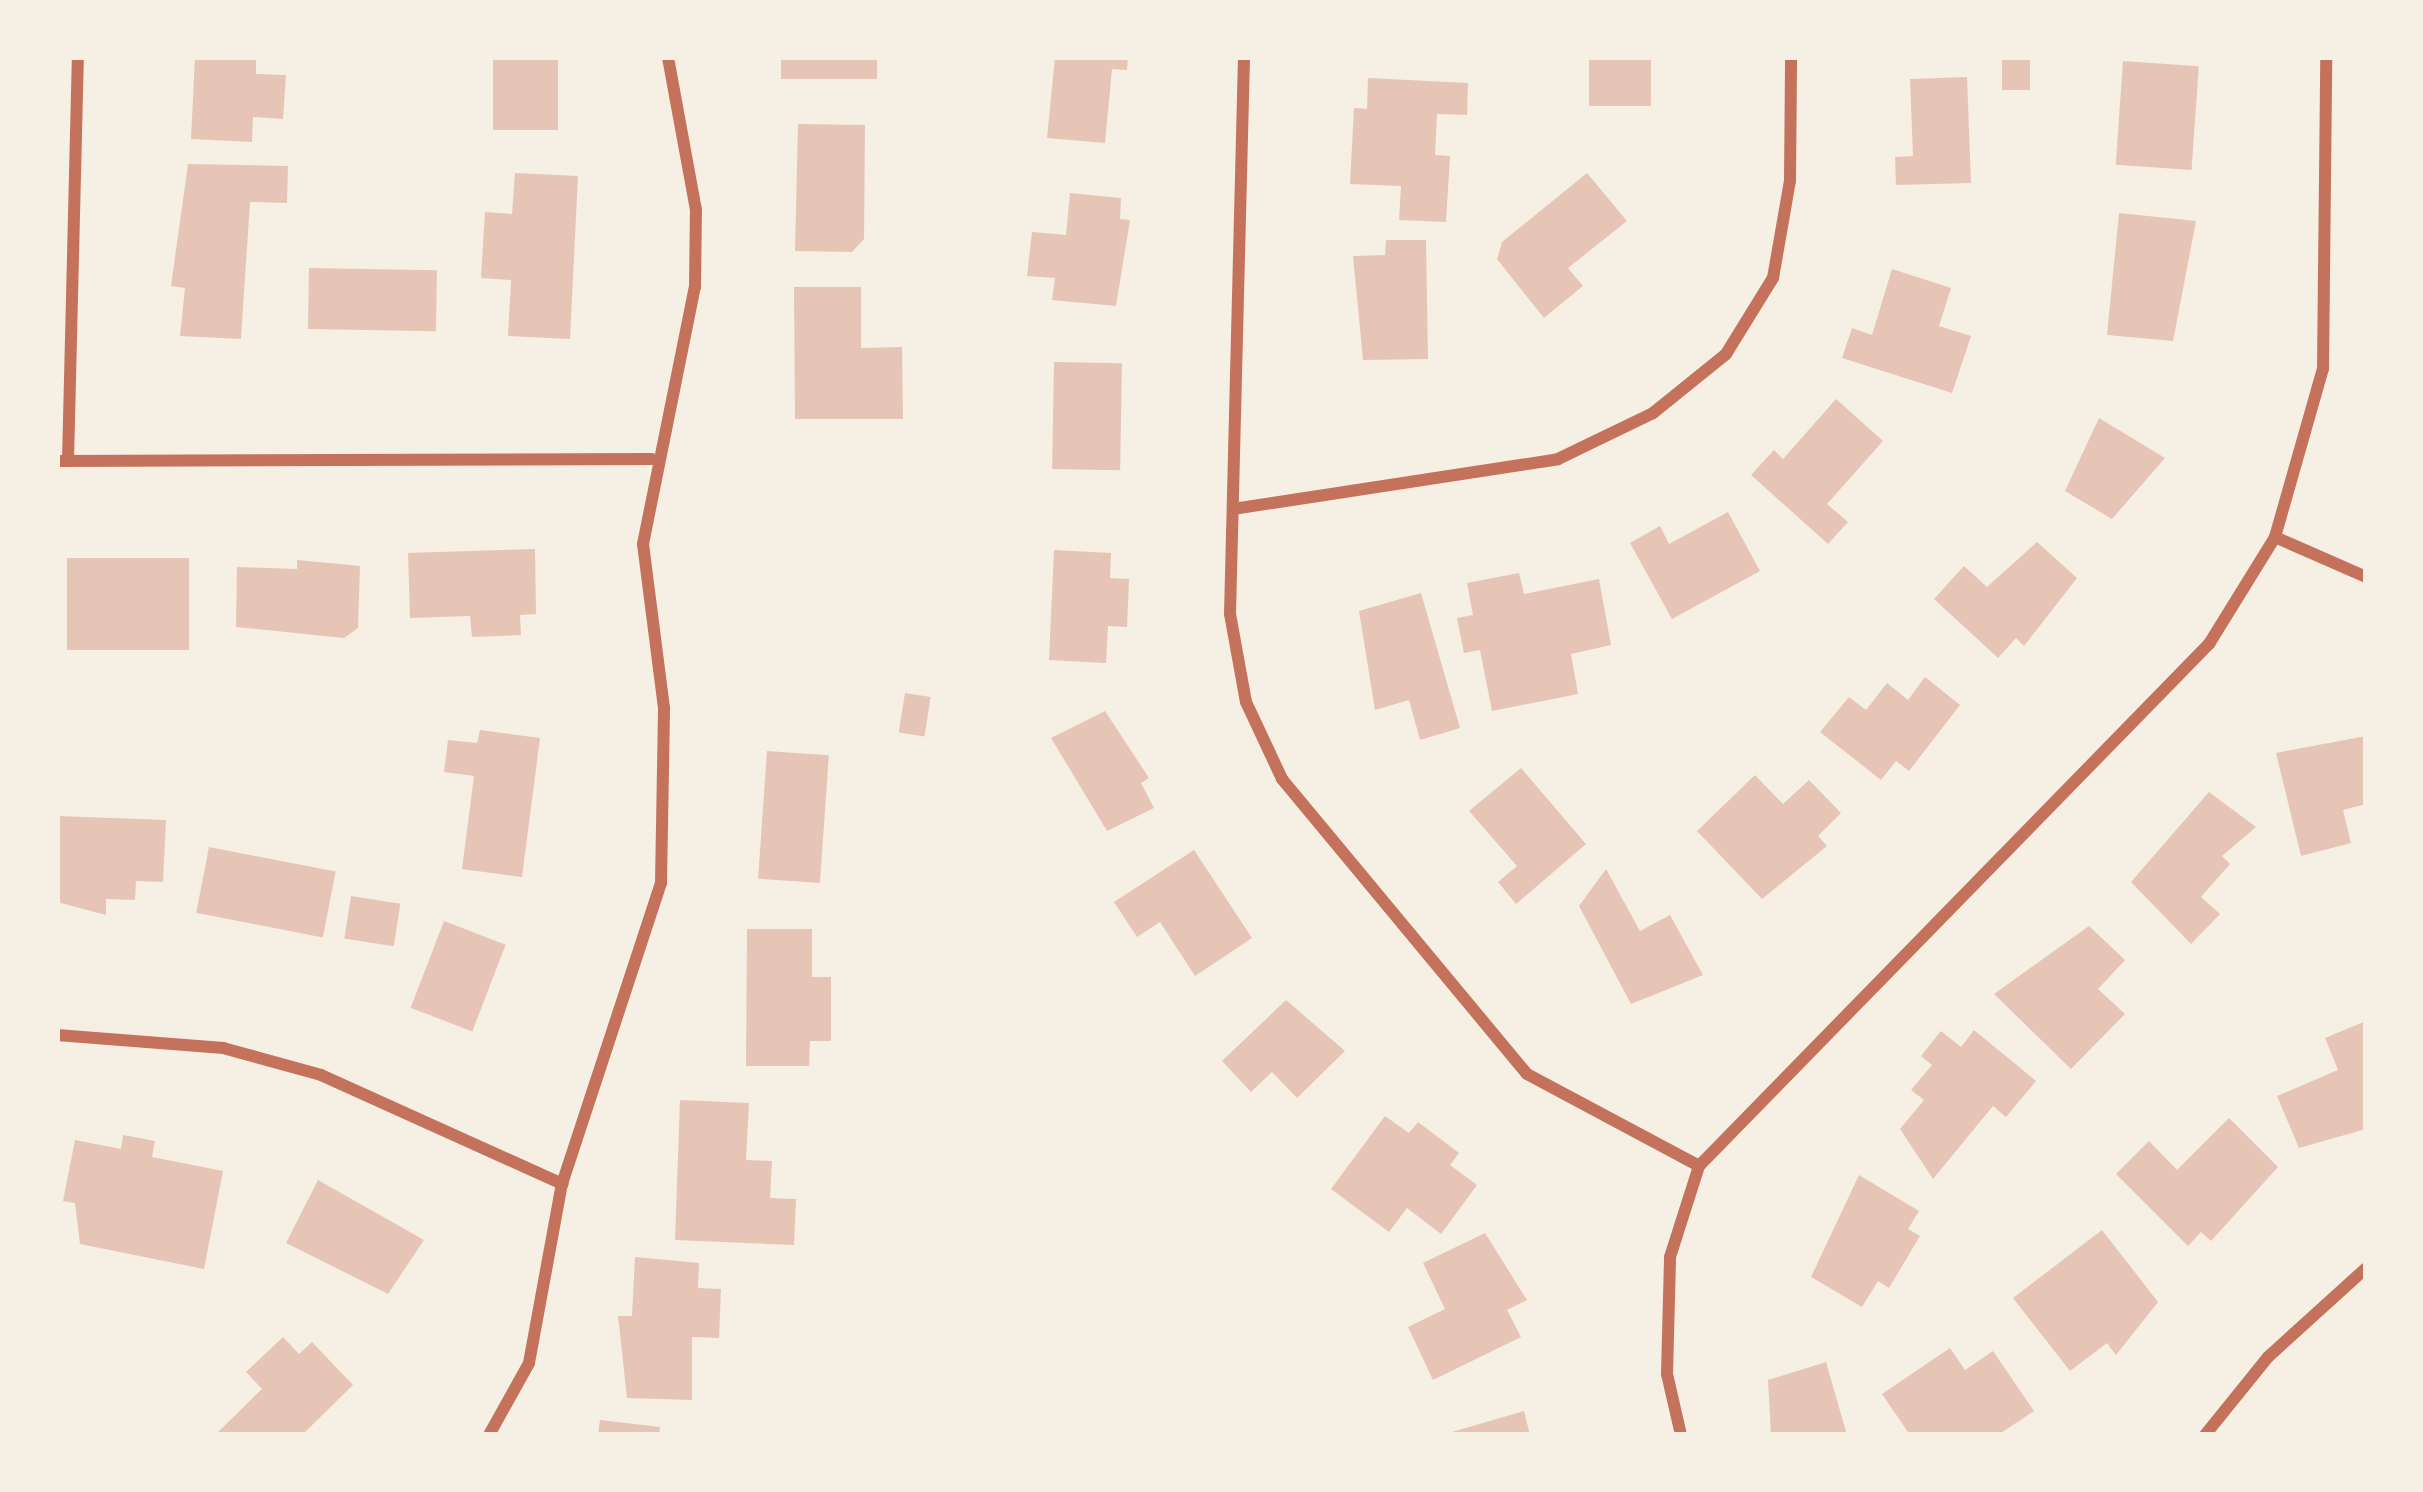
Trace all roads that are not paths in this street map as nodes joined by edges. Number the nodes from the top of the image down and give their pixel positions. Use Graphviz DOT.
graph roads {
  1 [pos="78,57"];
  2 [pos="668,57"];
  3 [pos="1244,57"];
  4 [pos="1791,57"];
  5 [pos="2326,57"];
  6 [pos="652,459"];
  7 [pos="62,461"];
  8 [pos="1233,509"];
  9 [pos="2275,537"];
  10 [pos="2366,578"];
  11 [pos="57,1035"];
  12 [pos="1699,1166"];
  13 [pos="562,1184"];
  14 [pos="2366,1268"];
  15 [pos="489,1435"];
  16 [pos="1681,1435"];
  17 [pos="2205,1435"];
  1 -- 7 [label="street"];
  2 -- 6 [label="street"];
  3 -- 8 [label="street"];
  4 -- 8 [label="street"];
  5 -- 9 [label="street"];
  6 -- 7 [label="street"];
  6 -- 13 [label="street"];
  8 -- 12 [label="street"];
  9 -- 10 [label="street"];
  9 -- 12 [label="street"];
  11 -- 13 [label="street"];
  12 -- 16 [label="street"];
  13 -- 15 [label="street"];
  14 -- 17 [label="street"];
}
